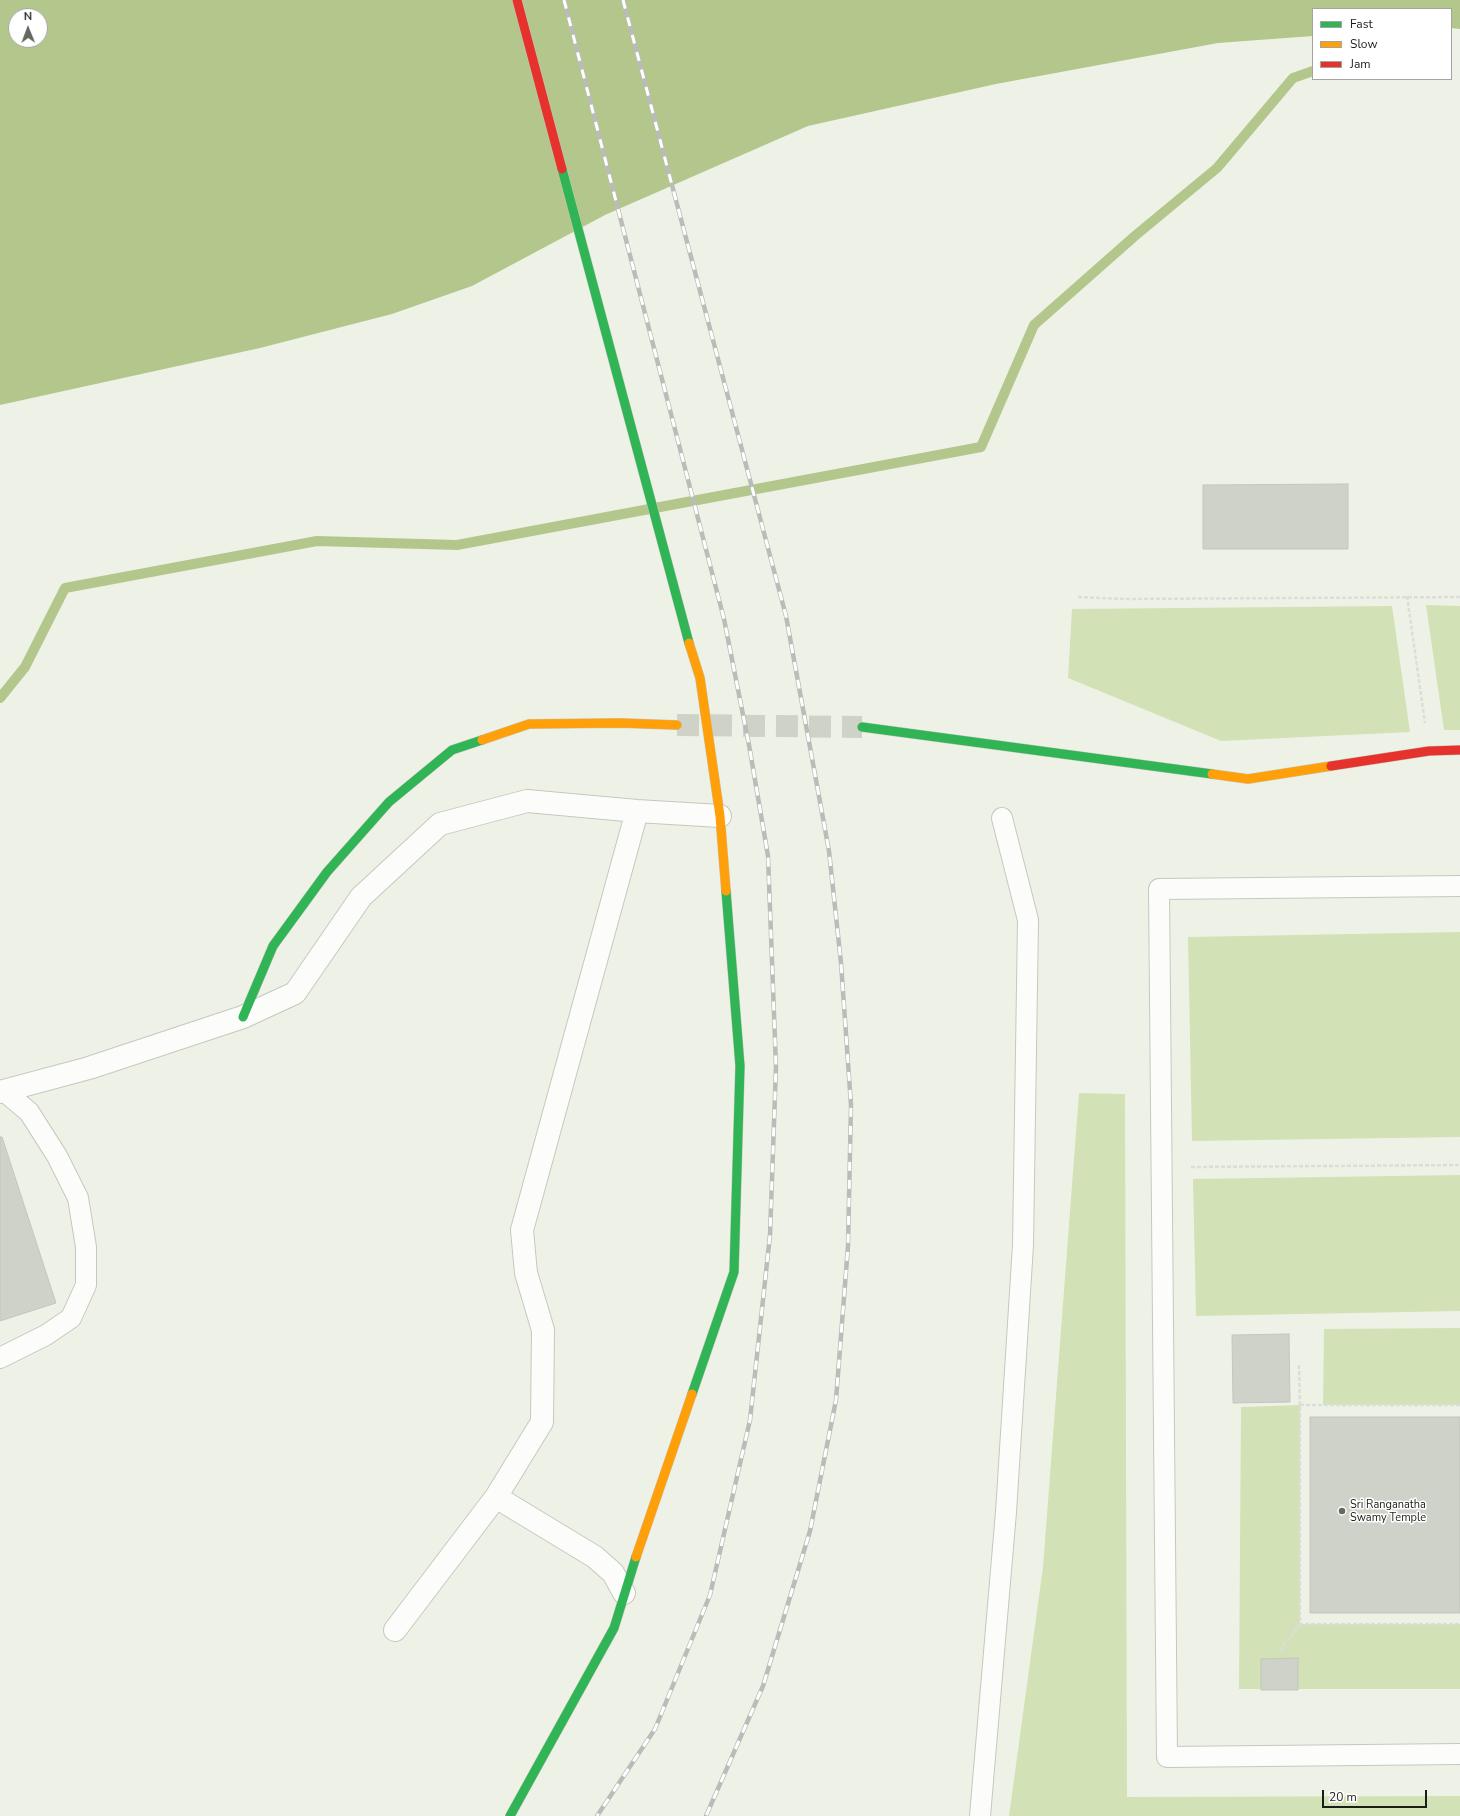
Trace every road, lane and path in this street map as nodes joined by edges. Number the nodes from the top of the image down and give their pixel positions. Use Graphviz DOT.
graph roads {
  1 [pos="517,0"];
  2 [pos="1408,596"];
  3 [pos="1460,596"];
  4 [pos="1078,597"];
  5 [pos="677,725"];
  6 [pos="862,726"];
  7 [pos="1460,750"];
  8 [pos="1429,751"];
  9 [pos="637,811"];
  10 [pos="720,816"];
  11 [pos="1002,818"];
  12 [pos="1460,886"];
  13 [pos="243,1017"];
  14 [pos="2,1092"];
  15 [pos="1460,1165"];
  16 [pos="1162,1167"];
  17 [pos="0,1358"];
  18 [pos="1299,1365"];
  19 [pos="1300,1405"];
  20 [pos="1460,1405"];
  21 [pos="496,1497"];
  22 [pos="624,1593"];
  23 [pos="1300,1624"];
  24 [pos="1460,1624"];
  25 [pos="394,1630"];
  26 [pos="1280,1651"];
  27 [pos="1460,1754"];
  28 [pos="510,1816"];
  29 [pos="980,1816"];
  1 -- 10 [label="street"];
  2 -- 3 [label="path"];
  2 -- 4 [label="path"];
  2 -- 8 [label="path"];
  5 -- 13 [label="street"];
  6 -- 8 [label="street"];
  7 -- 8 [label="street"];
  9 -- 10 [label="street"];
  9 -- 13 [label="street"];
  9 -- 21 [label="street"];
  10 -- 22 [label="street"];
  11 -- 29 [label="lane"];
  12 -- 16 [label="lane"];
  13 -- 14 [label="street"];
  14 -- 17 [label="lane"];
  15 -- 16 [label="path"];
  16 -- 27 [label="lane"];
  18 -- 19 [label="path"];
  19 -- 20 [label="path"];
  19 -- 23 [label="path"];
  21 -- 22 [label="street"];
  21 -- 25 [label="street"];
  22 -- 28 [label="street"];
  23 -- 24 [label="path"];
  23 -- 26 [label="path"];
}
